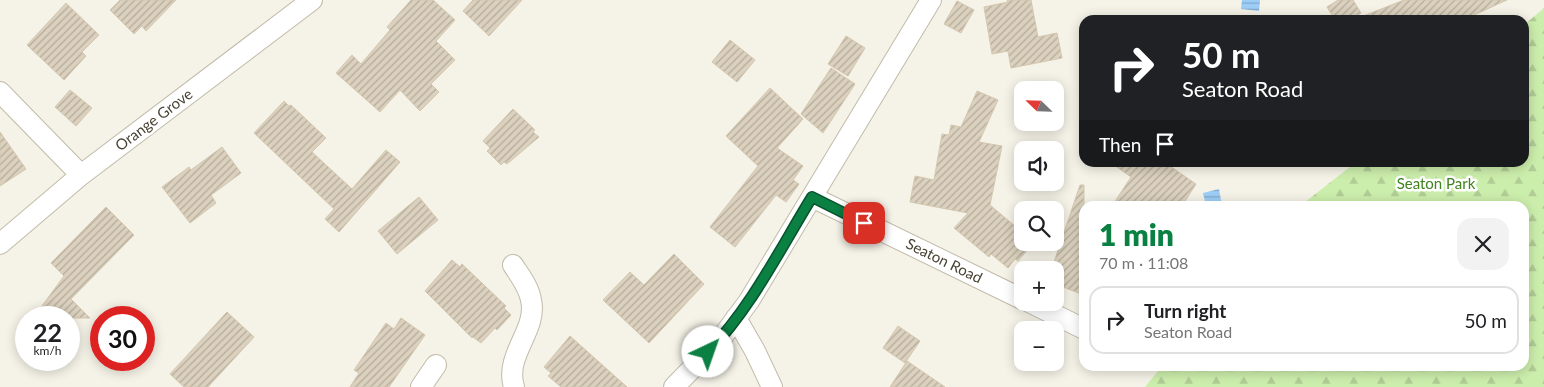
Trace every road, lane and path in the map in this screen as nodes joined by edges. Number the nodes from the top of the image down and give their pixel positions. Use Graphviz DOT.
graph roads {
  1 [pos="312,0"];
  2 [pos="931,0"];
  3 [pos="0,92"];
  4 [pos="81,175"];
  5 [pos="812,197"];
  6 [pos="0,244"];
  7 [pos="513,266"];
  8 [pos="1014,295"];
  9 [pos="1047,311"];
  10 [pos="736,318"];
  11 [pos="1079,327"];
  12 [pos="436,365"];
  13 [pos="422,387"];
  14 [pos="514,387"];
  15 [pos="674,387"];
  16 [pos="772,387"];
  1 -- 4 [label="street, Orange Grove"];
  2 -- 5 [label="street"];
  3 -- 4 [label="street"];
  4 -- 6 [label="street, Orange Grove"];
  5 -- 8 [label="street, Seaton Road"];
  5 -- 10 [label="street"];
  7 -- 14 [label="street"];
  9 -- 11 [label="street"];
  10 -- 15 [label="street"];
  10 -- 16 [label="street"];
  12 -- 13 [label="street"];
}
